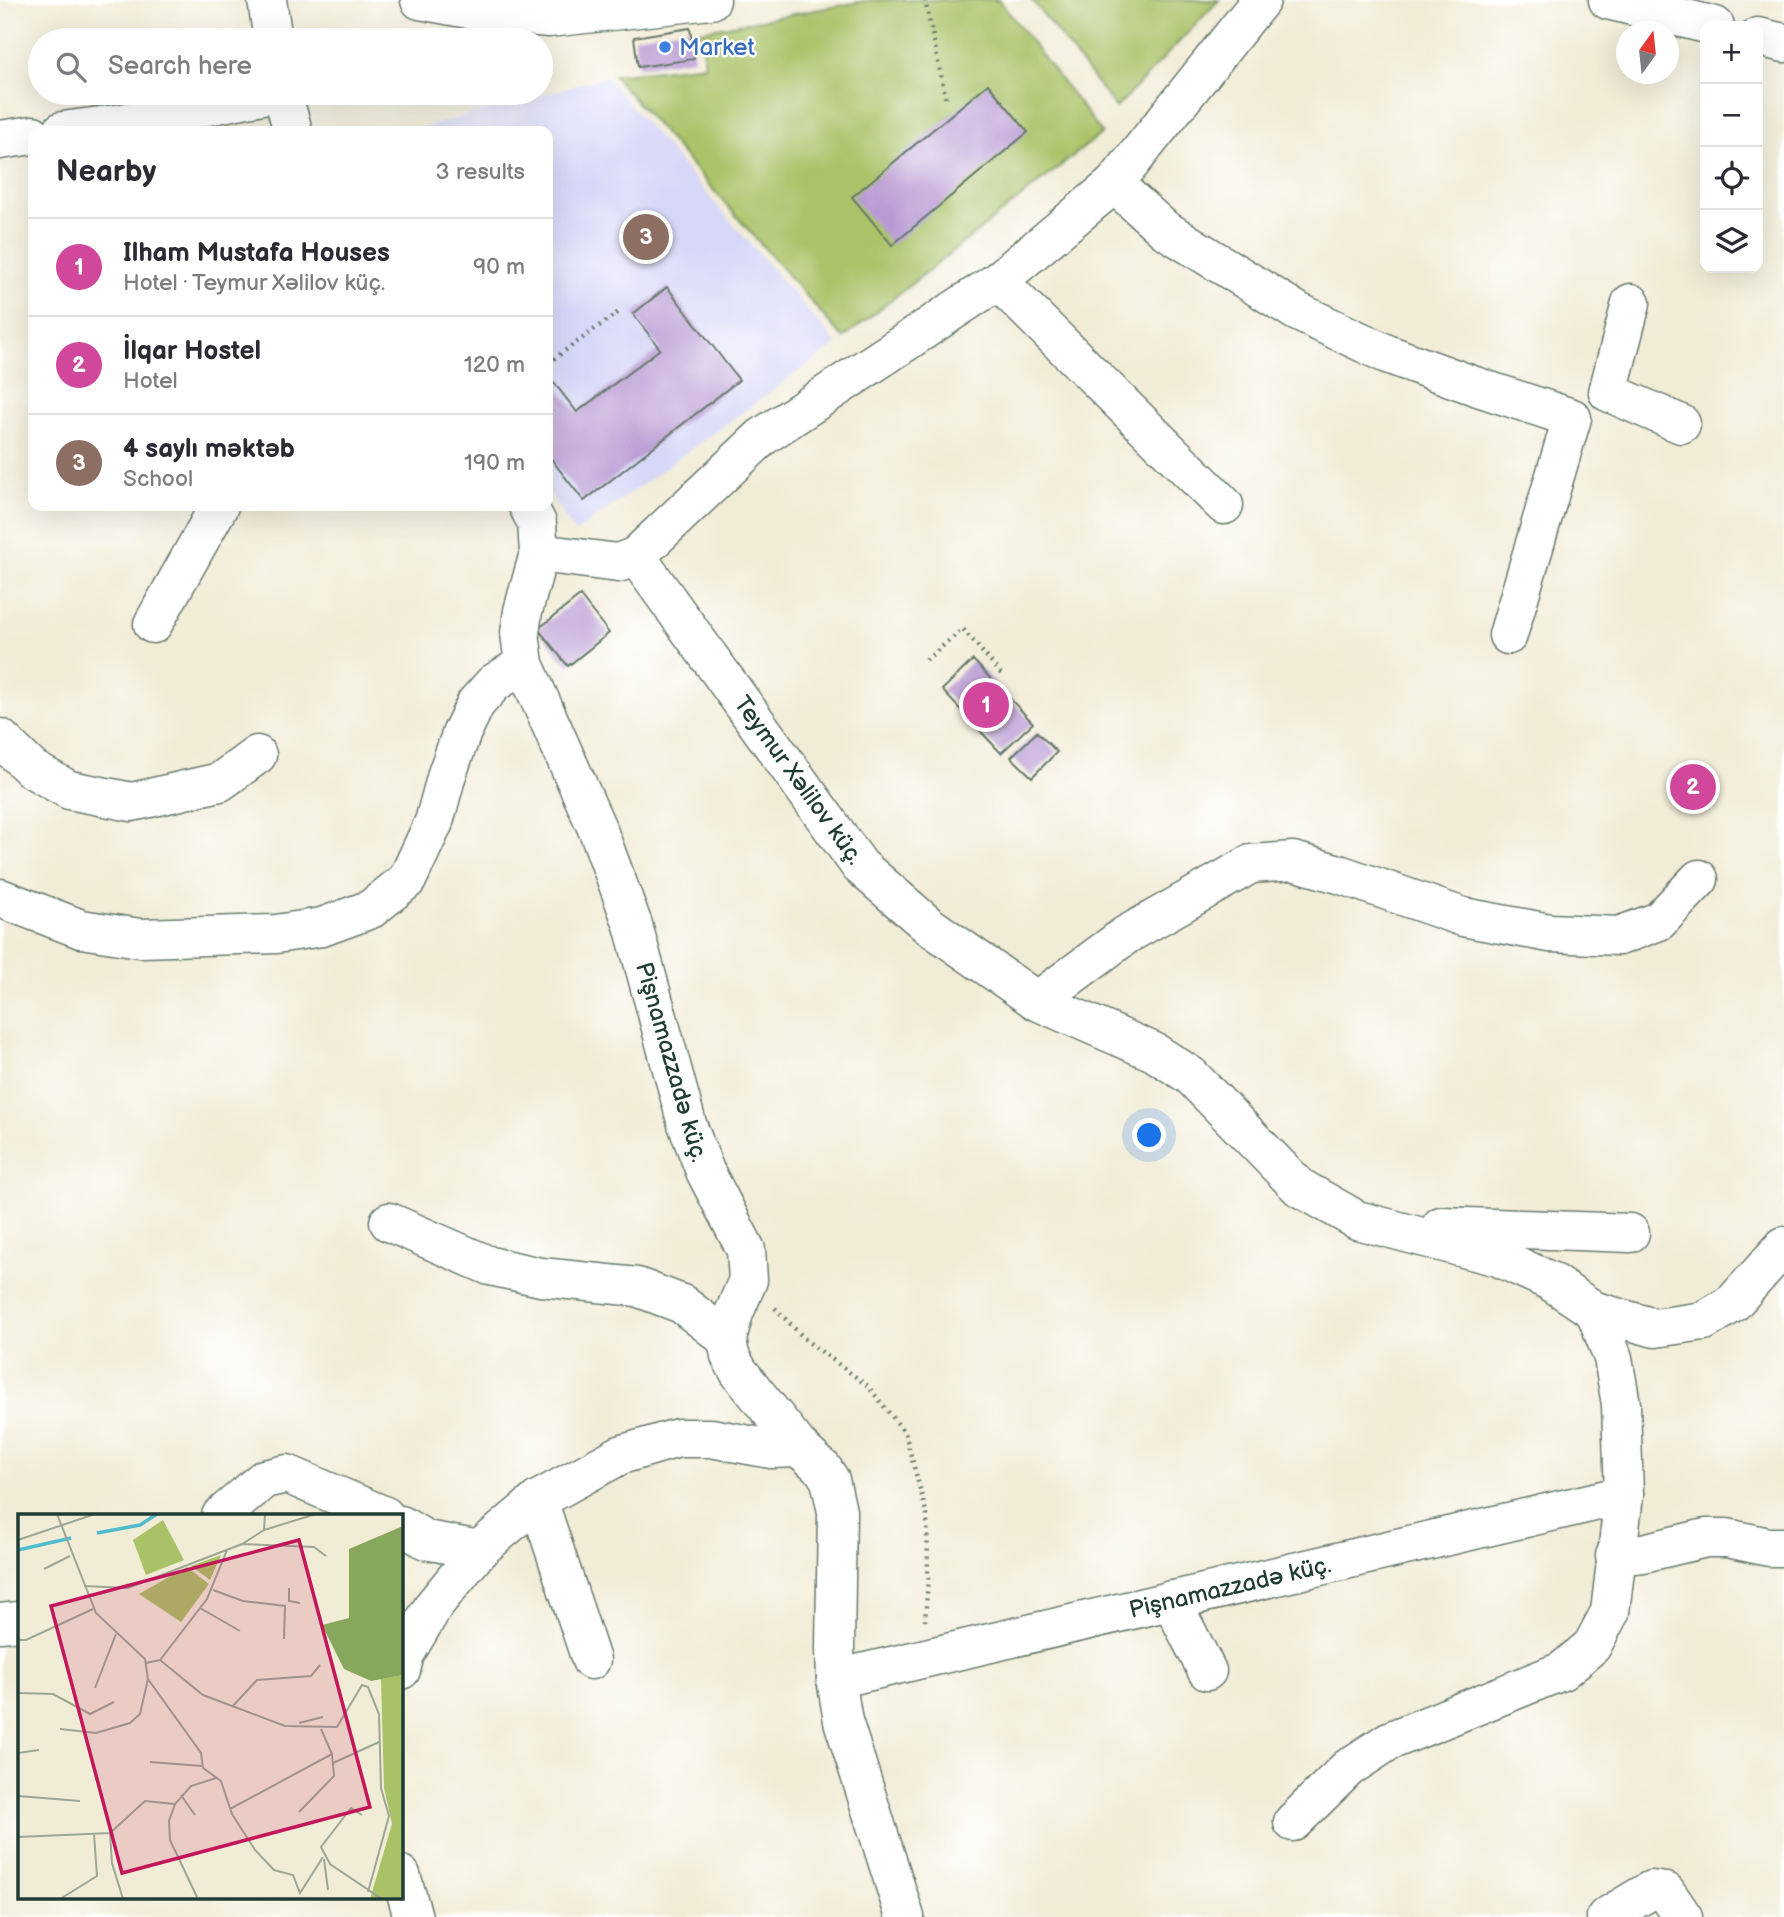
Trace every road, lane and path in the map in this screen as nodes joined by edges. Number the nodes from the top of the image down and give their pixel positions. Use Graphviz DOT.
graph roads {
  1 [pos="267,0"];
  2 [pos="420,0"];
  3 [pos="711,0"];
  4 [pos="925,0"];
  5 [pos="1262,0"];
  6 [pos="1608,0"];
  7 [pos="1700,22"];
  8 [pos="271,28"];
  9 [pos="1763,38"];
  10 [pos="1784,43"];
  11 [pos="946,99"];
  12 [pos="212,105"];
  13 [pos="285,105"];
  14 [pos="100,126"];
  15 [pos="292,126"];
  16 [pos="28,136"];
  17 [pos="0,140"];
  18 [pos="1114,184"];
  19 [pos="998,281"];
  20 [pos="1631,303"];
  21 [pos="620,311"];
  22 [pos="553,359"];
  23 [pos="1608,392"];
  24 [pos="1572,418"];
  25 [pos="1681,424"];
  26 [pos="1224,505"];
  27 [pos="216,511"];
  28 [pos="531,511"];
  29 [pos="539,553"];
  30 [pos="636,556"];
  31 [pos="153,624"];
  32 [pos="1508,635"];
  33 [pos="926,660"];
  34 [pos="524,664"];
  35 [pos="1001,674"];
  36 [pos="0,738"];
  37 [pos="257,755"];
  38 [pos="1699,879"];
  39 [pos="0,898"];
  40 [pos="1037,1001"];
  41 [pos="389,1222"];
  42 [pos="1394,1230"];
  43 [pos="1630,1233"];
  44 [pos="1784,1246"];
  45 [pos="748,1280"];
  46 [pos="1595,1311"];
  47 [pos="727,1339"];
  48 [pos="800,1448"];
  49 [pos="1624,1494"];
  50 [pos="538,1500"];
  51 [pos="223,1514"];
  52 [pos="380,1514"];
  53 [pos="402,1526"];
  54 [pos="1784,1547"];
  55 [pos="479,1550"];
  56 [pos="1615,1556"];
  57 [pos="1171,1601"];
  58 [pos="18,1621"];
  59 [pos="0,1623"];
  60 [pos="922,1659"];
  61 [pos="591,1660"];
  62 [pos="402,1666"];
  63 [pos="1207,1671"];
  64 [pos="836,1679"];
  65 [pos="1293,1822"];
  66 [pos="402,1878"];
  67 [pos="413,1917"];
  68 [pos="905,1917"];
  69 [pos="1606,1917"];
  70 [pos="1683,1917"];
  1 -- 8 [label="street"];
  2 -- 3 [label="street"];
  4 -- 11 [label="path"];
  5 -- 18 [label="street"];
  6 -- 7 [label="street"];
  9 -- 10 [label="street"];
  12 -- 14 [label="street"];
  13 -- 15 [label="street"];
  16 -- 17 [label="street"];
  18 -- 19 [label="street"];
  18 -- 24 [label="street"];
  19 -- 26 [label="street"];
  19 -- 30 [label="street"];
  20 -- 23 [label="street"];
  21 -- 22 [label="path"];
  23 -- 24 [label="street"];
  23 -- 25 [label="street"];
  24 -- 32 [label="street"];
  27 -- 31 [label="street"];
  28 -- 29 [label="street, Pişnamazzadə küç."];
  29 -- 30 [label="street"];
  29 -- 34 [label="street, Pişnamazzadə küç."];
  30 -- 40 [label="street, Teymur Xəlilov küç."];
  33 -- 35 [label="path"];
  34 -- 39 [label="street"];
  34 -- 45 [label="street, Pişnamazzadə küç."];
  36 -- 37 [label="street"];
  38 -- 40 [label="street"];
  40 -- 42 [label="street, Teymur Xəlilov küç."];
  41 -- 47 [label="street"];
  42 -- 43 [label="street"];
  42 -- 46 [label="street, Teymur Xəlilov küç."];
  44 -- 46 [label="street, Teymur Xəlilov küç."];
  45 -- 47 [label="street"];
  45 -- 60 [label="path"];
  46 -- 49 [label="street"];
  47 -- 48 [label="street"];
  48 -- 50 [label="street"];
  48 -- 64 [label="street"];
  49 -- 56 [label="street"];
  49 -- 57 [label="street, Pişnamazzadə küç."];
  50 -- 55 [label="street"];
  50 -- 61 [label="street"];
  51 -- 52 [label="street"];
  53 -- 55 [label="street"];
  54 -- 56 [label="street"];
  55 -- 62 [label="street"];
  56 -- 65 [label="street"];
  57 -- 60 [label="street, Pişnamazzadə küç."];
  57 -- 63 [label="street"];
  58 -- 59 [label="street"];
  60 -- 64 [label="street, Pişnamazzadə küç."];
  64 -- 68 [label="street"];
  66 -- 67 [label="street"];
  69 -- 70 [label="street"];
}
